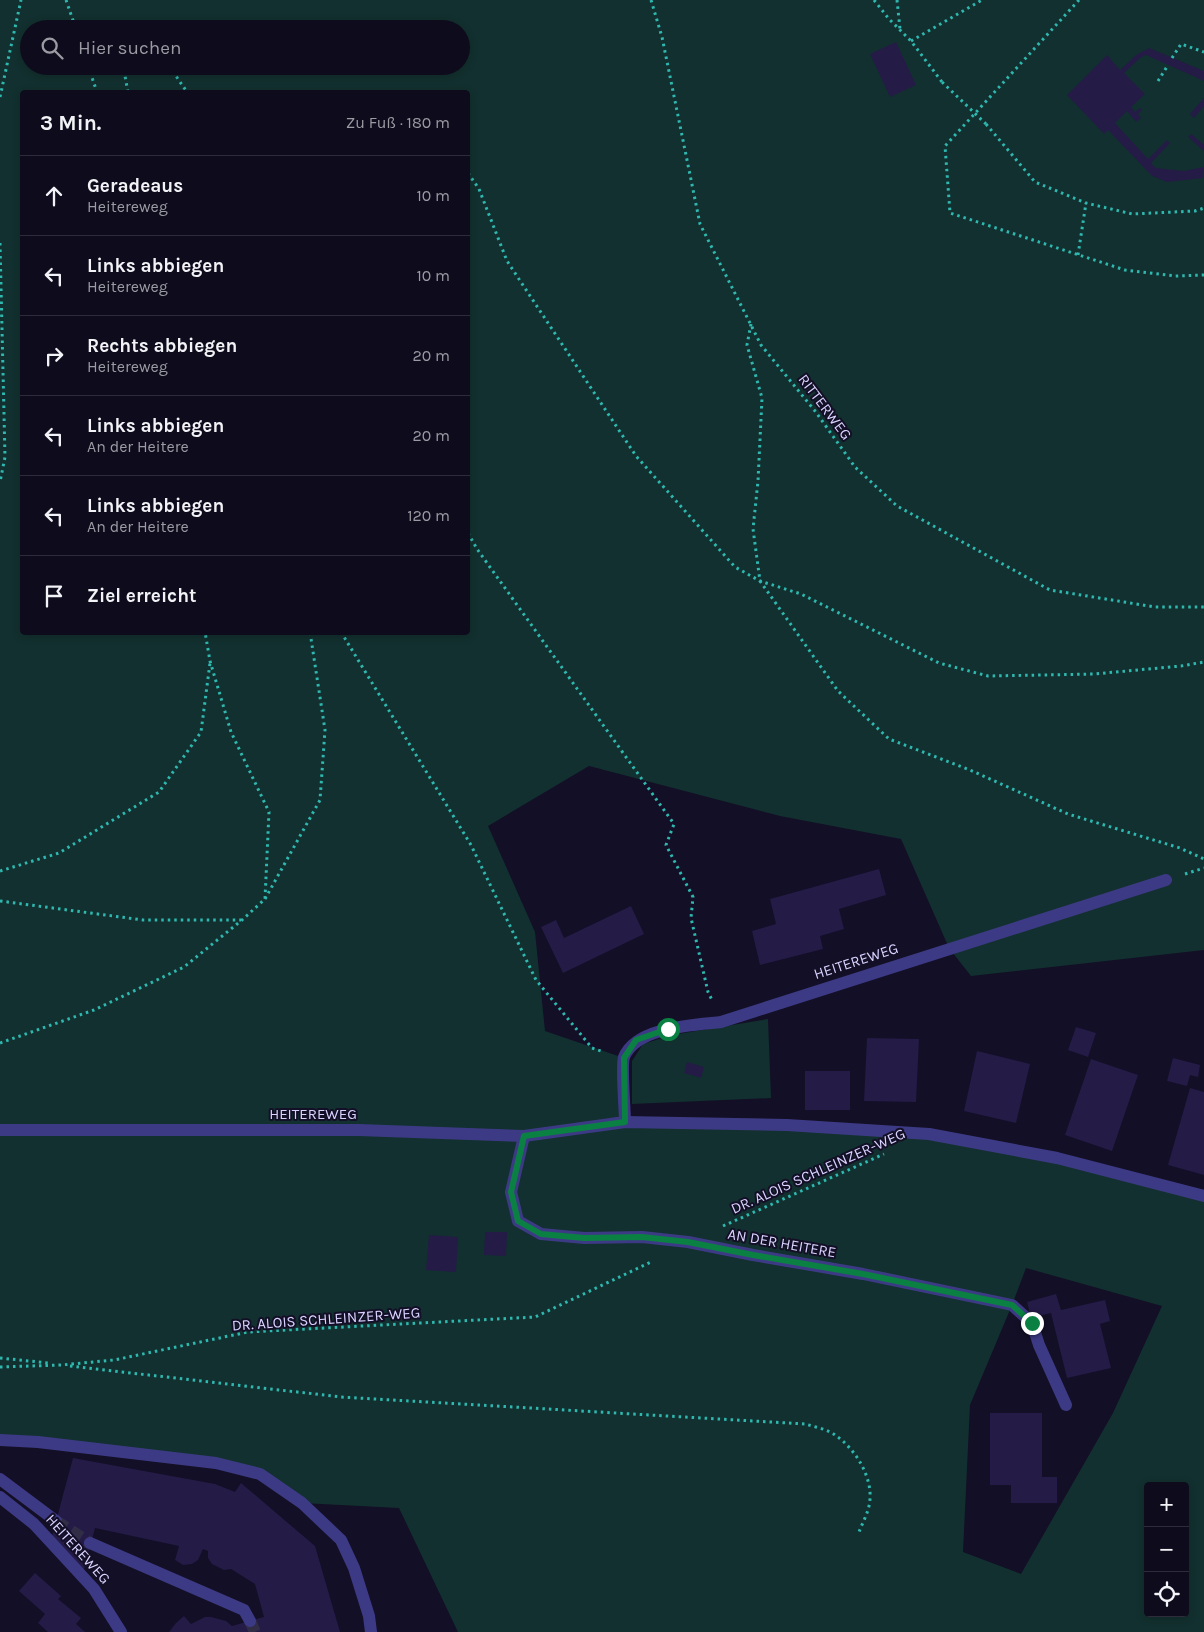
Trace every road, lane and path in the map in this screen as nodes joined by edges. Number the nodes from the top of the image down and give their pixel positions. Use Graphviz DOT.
graph roads {
  1 [pos="21,0"];
  2 [pos="66,0"];
  3 [pos="651,0"];
  4 [pos="874,0"];
  5 [pos="897,0"];
  6 [pos="982,0"];
  7 [pos="1079,0"];
  8 [pos="73,20"];
  9 [pos="900,30"];
  10 [pos="911,41"];
  11 [pos="1204,52"];
  12 [pos="1172,58"];
  13 [pos="1168,65"];
  14 [pos="91,75"];
  15 [pos="126,75"];
  16 [pos="175,75"];
  17 [pos="1158,81"];
  18 [pos="97,90"];
  19 [pos="128,90"];
  20 [pos="186,90"];
  21 [pos="0,97"];
  22 [pos="470,176"];
  23 [pos="1086,203"];
  24 [pos="1204,208"];
  25 [pos="0,243"];
  26 [pos="1078,255"];
  27 [pos="1204,275"];
  28 [pos="752,324"];
  29 [pos="0,482"];
  30 [pos="470,537"];
  31 [pos="760,581"];
  32 [pos="1204,607"];
  33 [pos="206,635"];
  34 [pos="310,635"];
  35 [pos="343,635"];
  36 [pos="210,661"];
  37 [pos="1204,662"];
  38 [pos="1204,859"];
  39 [pos="0,872"];
  40 [pos="1166,880"];
  41 [pos="265,899"];
  42 [pos="0,901"];
  43 [pos="242,920"];
  44 [pos="721,1022"];
  45 [pos="0,1043"];
  46 [pos="624,1058"];
  47 [pos="625,1122"];
  48 [pos="0,1130"];
  49 [pos="524,1136"];
  50 [pos="884,1154"];
  51 [pos="1204,1196"];
  52 [pos="688,1242"];
  53 [pos="645,1264"];
  54 [pos="0,1358"];
  55 [pos="61,1364"];
  56 [pos="0,1366"];
  57 [pos="1066,1405"];
  58 [pos="0,1440"];
  59 [pos="0,1479"];
  60 [pos="0,1498"];
  61 [pos="56,1521"];
  62 [pos="859,1532"];
  63 [pos="90,1543"];
  64 [pos="250,1621"];
  65 [pos="121,1632"];
  66 [pos="371,1632"];
  1 -- 21 [label="path"];
  2 -- 8 [label="path"];
  3 -- 28 [label="path, RITTERWEG"];
  4 -- 9 [label="path"];
  5 -- 9 [label="path"];
  6 -- 10 [label="path"];
  7 -- 26 [label="path"];
  9 -- 10 [label="path"];
  10 -- 23 [label="path, bridge"];
  11 -- 12 [label="path"];
  13 -- 17 [label="path"];
  14 -- 18 [label="path"];
  15 -- 19 [label="path"];
  16 -- 20 [label="path"];
  22 -- 31 [label="path"];
  23 -- 24 [label="path"];
  23 -- 26 [label="path"];
  25 -- 29 [label="path"];
  26 -- 27 [label="path"];
  28 -- 31 [label="path"];
  28 -- 32 [label="path, RITTERWEG"];
  30 -- 44 [label="path"];
  31 -- 37 [label="path"];
  31 -- 38 [label="path"];
  33 -- 36 [label="path"];
  34 -- 41 [label="path"];
  35 -- 46 [label="path"];
  36 -- 39 [label="path"];
  36 -- 41 [label="path"];
  40 -- 44 [label="street, HEITEREWEG"];
  41 -- 43 [label="path"];
  42 -- 43 [label="path"];
  43 -- 45 [label="path"];
  44 -- 46 [label="street, HEITEREWEG"];
  46 -- 47 [label="street"];
  47 -- 49 [label="street, HEITEREWEG"];
  47 -- 51 [label="street, HEITEREWEG"];
  48 -- 49 [label="street, HEITEREWEG"];
  49 -- 52 [label="street, AN DER HEITERE"];
  50 -- 52 [label="path, DR. ALOIS SCHLEINZER-WEG"];
  52 -- 57 [label="street, AN DER HEITERE"];
  53 -- 55 [label="path, DR. ALOIS SCHLEINZER-WEG"];
  54 -- 55 [label="path"];
  55 -- 56 [label="path, DR. ALOIS SCHLEINZER-WEG"];
  55 -- 62 [label="path"];
  58 -- 66 [label="street"];
  59 -- 61 [label="street"];
  60 -- 65 [label="street, HEITEREWEG"];
  63 -- 64 [label="street"];
}
